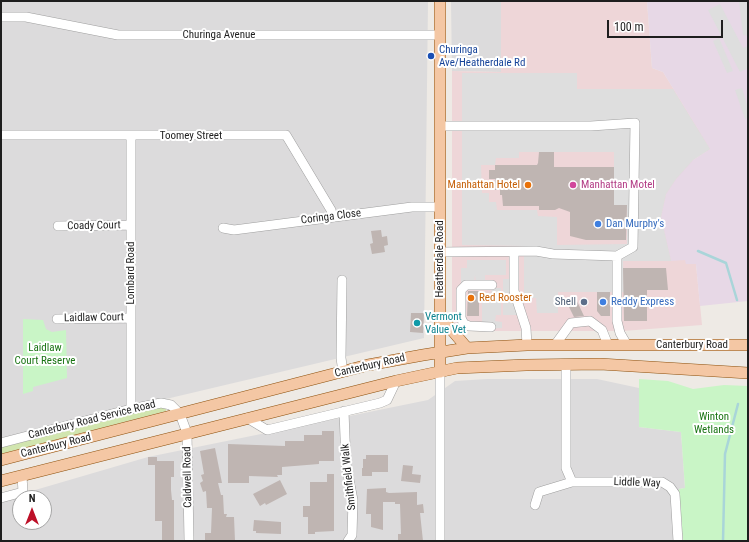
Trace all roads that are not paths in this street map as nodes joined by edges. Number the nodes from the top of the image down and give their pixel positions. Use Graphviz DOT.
graph roads {
  1 [pos="440,1"];
  2 [pos="1,17"];
  3 [pos="440,35"];
  4 [pos="440,126"];
  5 [pos="1,135"];
  6 [pos="130,136"];
  7 [pos="440,207"];
  8 [pos="333,217"];
  9 [pos="130,225"];
  10 [pos="58,226"];
  11 [pos="223,228"];
  12 [pos="440,252"];
  13 [pos="514,252"];
  14 [pos="617,256"];
  15 [pos="342,280"];
  16 [pos="492,285"];
  17 [pos="440,316"];
  18 [pos="131,318"];
  19 [pos="57,319"];
  20 [pos="491,326"];
  21 [pos="527,345"];
  22 [pos="555,345"];
  23 [pos="608,345"];
  24 [pos="627,345"];
  25 [pos="748,345"];
  26 [pos="467,348"];
  27 [pos="440,352"];
  28 [pos="566,364"];
  29 [pos="344,372"];
  30 [pos="440,372"];
  31 [pos="748,373"];
  32 [pos="396,381"];
  33 [pos="131,409"];
  34 [pos="344,411"];
  35 [pos="180,414"];
  36 [pos="248,418"];
  37 [pos="187,433"];
  38 [pos="1,444"];
  39 [pos="1,460"];
  40 [pos="22,476"];
  41 [pos="1,481"];
  42 [pos="572,482"];
  43 [pos="1,498"];
  44 [pos="535,505"];
  45 [pos="188,541"];
  46 [pos="348,541"];
  47 [pos="440,541"];
  48 [pos="678,541"];
  1 -- 3 [label="main road, Heatherdale Road"];
  2 -- 3 [label="street, Churinga Avenue"];
  3 -- 4 [label="main road, Heatherdale Road"];
  4 -- 7 [label="main road, Heatherdale Road"];
  4 -- 14 [label="street"];
  5 -- 6 [label="street, Toomey Street"];
  6 -- 8 [label="street, Toomey Street"];
  6 -- 9 [label="street, Lombard Road"];
  7 -- 8 [label="street, Coringa Close"];
  7 -- 12 [label="main road, Heatherdale Road"];
  8 -- 11 [label="street, Coringa Close"];
  9 -- 10 [label="street, Coady Court"];
  9 -- 18 [label="street, Lombard Road"];
  12 -- 13 [label="street"];
  12 -- 17 [label="main road, Heatherdale Road"];
  13 -- 14 [label="street"];
  13 -- 21 [label="street"];
  14 -- 24 [label="street"];
  15 -- 29 [label="street"];
  16 -- 20 [label="street"];
  17 -- 26 [label="main road"];
  17 -- 27 [label="main road, Heatherdale Road"];
  18 -- 19 [label="street, Laidlaw Court"];
  18 -- 33 [label="street, Lombard Road"];
  21 -- 22 [label="main road, Canterbury Road"];
  21 -- 26 [label="main road, Canterbury Road"];
  22 -- 23 [label="main road, Canterbury Road"];
  22 -- 23 [label="street"];
  23 -- 24 [label="main road, Canterbury Road"];
  24 -- 25 [label="main road, Canterbury Road"];
  26 -- 27 [label="main road, Canterbury Road"];
  27 -- 29 [label="main road, Canterbury Road"];
  27 -- 30 [label="main road, Heatherdale Road"];
  28 -- 30 [label="main road, Canterbury Road"];
  28 -- 31 [label="main road, Canterbury Road"];
  28 -- 42 [label="street"];
  29 -- 35 [label="main road, Canterbury Road"];
  30 -- 32 [label="main road, Canterbury Road"];
  30 -- 47 [label="street, Heatherdale Road"];
  32 -- 34 [label="street, Canterbury Road"];
  32 -- 36 [label="main road, Canterbury Road"];
  33 -- 35 [label="street, Canterbury Road Service Road"];
  33 -- 38 [label="street, Canterbury Road Service Road"];
  34 -- 36 [label="street, Canterbury Road"];
  34 -- 46 [label="street, Smithfield Walk"];
  35 -- 37 [label="street, Caldwell Road"];
  35 -- 39 [label="main road, Canterbury Road"];
  36 -- 37 [label="main road, Canterbury Road"];
  37 -- 40 [label="main road, Canterbury Road"];
  37 -- 45 [label="street, Caldwell Road"];
  40 -- 41 [label="main road, Canterbury Road"];
  40 -- 43 [label="street, Canterbury Road"];
  42 -- 44 [label="street, Liddle Way"];
  42 -- 48 [label="street, Liddle Way"];
}
